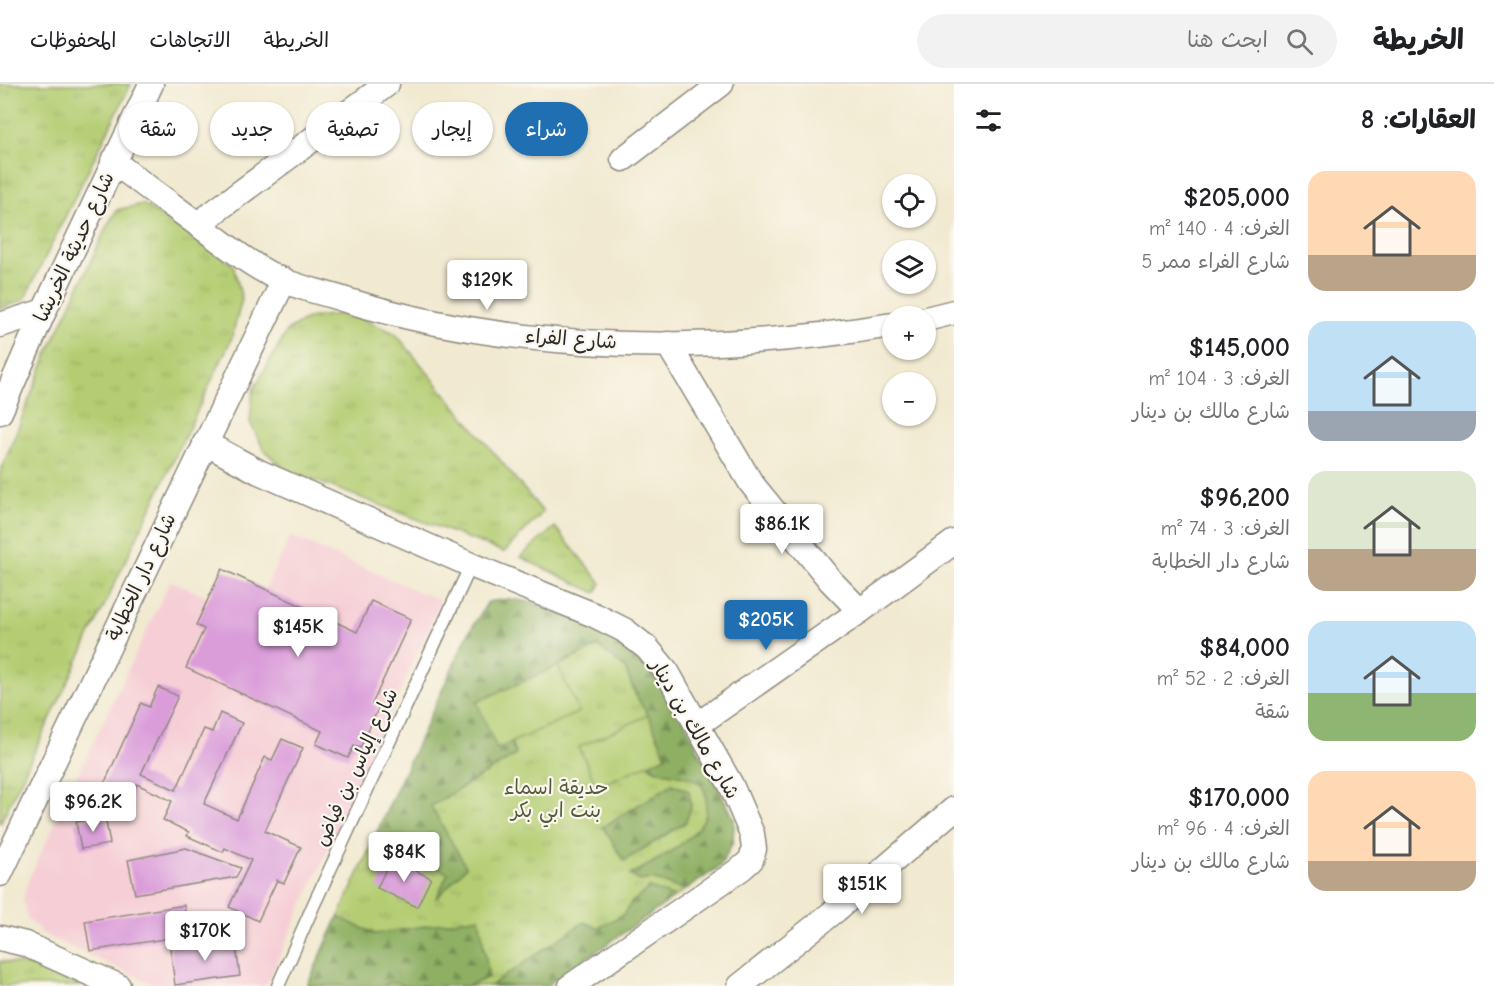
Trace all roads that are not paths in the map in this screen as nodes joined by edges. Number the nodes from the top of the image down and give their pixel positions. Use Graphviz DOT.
graph roads {
  1 [pos="151,84"];
  2 [pos="387,84"];
  3 [pos="721,84"];
  4 [pos="623,159"];
  5 [pos="113,161"];
  6 [pos="198,224"];
  7 [pos="284,280"];
  8 [pos="44,311"];
  9 [pos="954,312"];
  10 [pos="936,316"];
  11 [pos="0,325"];
  12 [pos="882,327"];
  13 [pos="668,344"];
  14 [pos="0,412"];
  15 [pos="205,443"];
  16 [pos="954,542"];
  17 [pos="471,565"];
  18 [pos="860,610"];
  19 [pos="697,725"];
  20 [pos="954,809"];
  21 [pos="0,874"];
  22 [pos="0,938"];
  23 [pos="118,986"];
  24 [pos="278,986"];
  25 [pos="571,986"];
  26 [pos="740,986"];
  1 -- 5 [label="street, شارع حديثة الخريشا"];
  2 -- 6 [label="street"];
  3 -- 4 [label="street"];
  5 -- 6 [label="street, شارع الفراء"];
  5 -- 8 [label="street, شارع حديثة الخريشا"];
  6 -- 7 [label="street, شارع الفراء"];
  7 -- 13 [label="street, شارع الفراء"];
  7 -- 15 [label="street, شارع دار الخطابة"];
  8 -- 11 [label="street"];
  8 -- 14 [label="street, شارع حديثة الخريشا"];
  9 -- 10 [label="street"];
  12 -- 13 [label="street, شارع الفراء"];
  13 -- 18 [label="street"];
  15 -- 17 [label="street, شارع مالك بن دينار"];
  15 -- 21 [label="street, شارع دار الخطابة"];
  16 -- 18 [label="street"];
  17 -- 19 [label="street, شارع مالك بن دينار"];
  17 -- 24 [label="lane, شارع إلياس بن فياض"];
  18 -- 19 [label="street"];
  19 -- 25 [label="street, شارع مالك بن دينار"];
  20 -- 26 [label="street"];
  22 -- 23 [label="street"];
}
